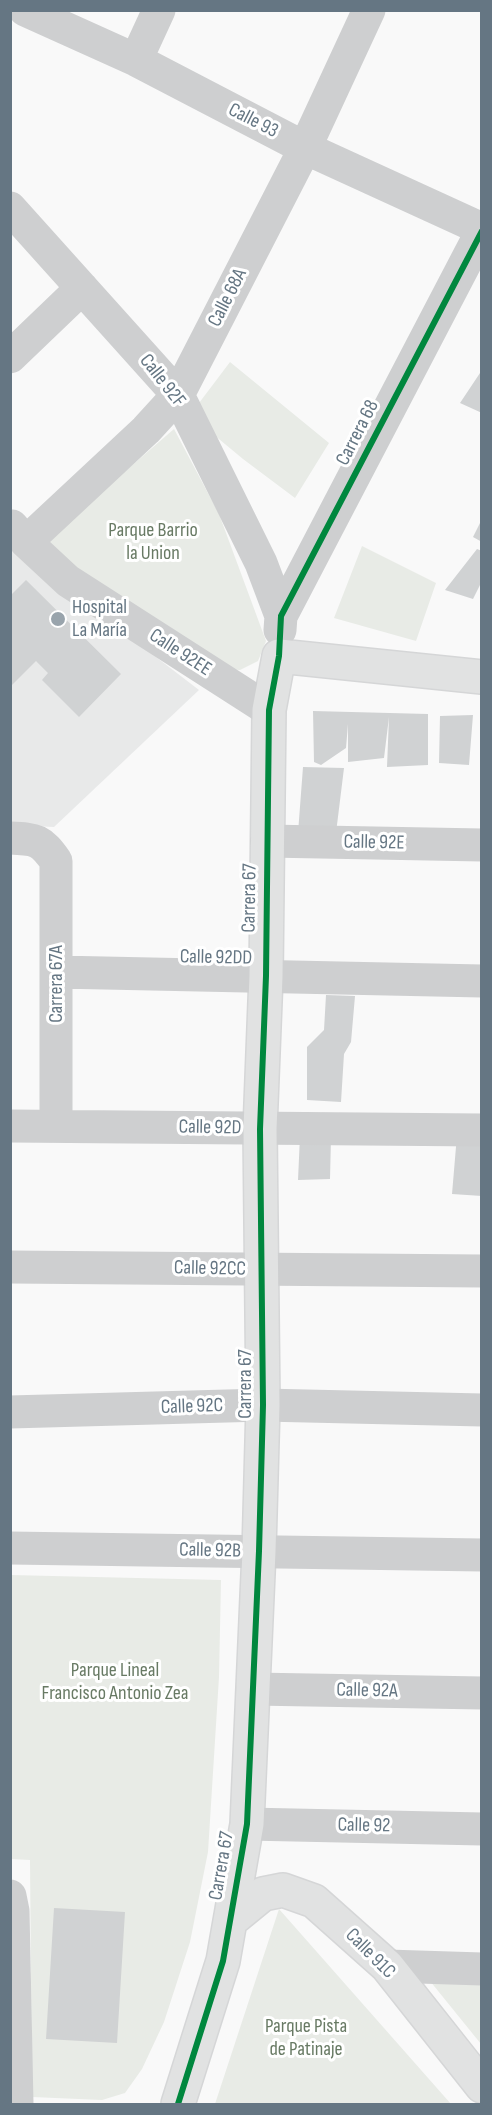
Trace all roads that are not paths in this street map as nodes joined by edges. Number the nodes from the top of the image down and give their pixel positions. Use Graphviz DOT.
graph roads {
  1 [pos="25,10"];
  2 [pos="159,10"];
  3 [pos="369,10"];
  4 [pos="136,60"];
  5 [pos="305,148"];
  6 [pos="10,208"];
  7 [pos="482,230"];
  8 [pos="82,288"];
  9 [pos="10,357"];
  10 [pos="178,395"];
  11 [pos="18,534"];
  12 [pos="281,616"];
  13 [pos="279,656"];
  14 [pos="482,676"];
  15 [pos="269,710"];
  16 [pos="10,838"];
  17 [pos="267,841"];
  18 [pos="482,845"];
  19 [pos="57,972"];
  20 [pos="266,976"];
  21 [pos="482,981"];
  22 [pos="10,1126"];
  23 [pos="56,1126"];
  24 [pos="260,1128"];
  25 [pos="482,1130"];
  26 [pos="10,1267"];
  27 [pos="262,1269"];
  28 [pos="482,1271"];
  29 [pos="263,1405"];
  30 [pos="482,1410"];
  31 [pos="10,1412"];
  32 [pos="10,1548"];
  33 [pos="259,1551"];
  34 [pos="482,1555"];
  35 [pos="253,1689"];
  36 [pos="482,1693"];
  37 [pos="247,1824"];
  38 [pos="482,1829"];
  39 [pos="10,1896"];
  40 [pos="230,1921"];
  41 [pos="387,1966"];
  42 [pos="482,1969"];
  43 [pos="482,2086"];
  44 [pos="181,2095"];
  45 [pos="16,2104"];
  46 [pos="154,2104"];
  1 -- 4 [label="street, Calle 93"];
  2 -- 4 [label="street"];
  3 -- 5 [label="street, Calle 68A"];
  4 -- 5 [label="street, Calle 93"];
  5 -- 7 [label="street, Calle 93"];
  5 -- 10 [label="street, Calle 68A"];
  6 -- 8 [label="street, Calle 92F"];
  7 -- 12 [label="street, Carrera 68"];
  8 -- 9 [label="street"];
  8 -- 10 [label="street, Calle 92F"];
  10 -- 11 [label="street, Calle 68A"];
  10 -- 12 [label="street, Calle 92F"];
  11 -- 15 [label="street, Calle 92EE"];
  12 -- 13 [label="street, Carrera 68"];
  13 -- 14 [label="street"];
  13 -- 15 [label="street, Carrera 67"];
  15 -- 17 [label="street, Carrera 67"];
  16 -- 19 [label="street, Carrera 67A"];
  17 -- 18 [label="street, Calle 92E"];
  17 -- 20 [label="street, Carrera 67"];
  19 -- 20 [label="street, Calle 92DD"];
  19 -- 23 [label="street, Carrera 67A"];
  20 -- 21 [label="street, Calle 92DD"];
  20 -- 24 [label="street, Carrera 67"];
  22 -- 23 [label="street, Calle 92D"];
  23 -- 24 [label="street, Calle 92D"];
  24 -- 25 [label="street, Calle 92D"];
  24 -- 27 [label="street, Carrera 67"];
  26 -- 27 [label="street, Calle 92CC"];
  27 -- 28 [label="street, Calle 92CC"];
  27 -- 29 [label="street, Carrera 67"];
  29 -- 30 [label="street, Calle 92C"];
  29 -- 31 [label="street, Calle 92C"];
  29 -- 33 [label="street, Carrera 67"];
  32 -- 33 [label="street, Calle 92B"];
  33 -- 34 [label="street, Calle 92B"];
  33 -- 35 [label="street, Carrera 67"];
  35 -- 36 [label="street, Calle 92A"];
  35 -- 37 [label="street, Carrera 67"];
  37 -- 38 [label="street, Calle 92"];
  37 -- 40 [label="street, Carrera 67"];
  39 -- 45 [label="street"];
  40 -- 41 [label="street, Calle 91C"];
  40 -- 44 [label="street, Carrera 67"];
  41 -- 42 [label="street"];
  41 -- 43 [label="street, Calle 91C"];
  44 -- 46 [label="street"];
}
